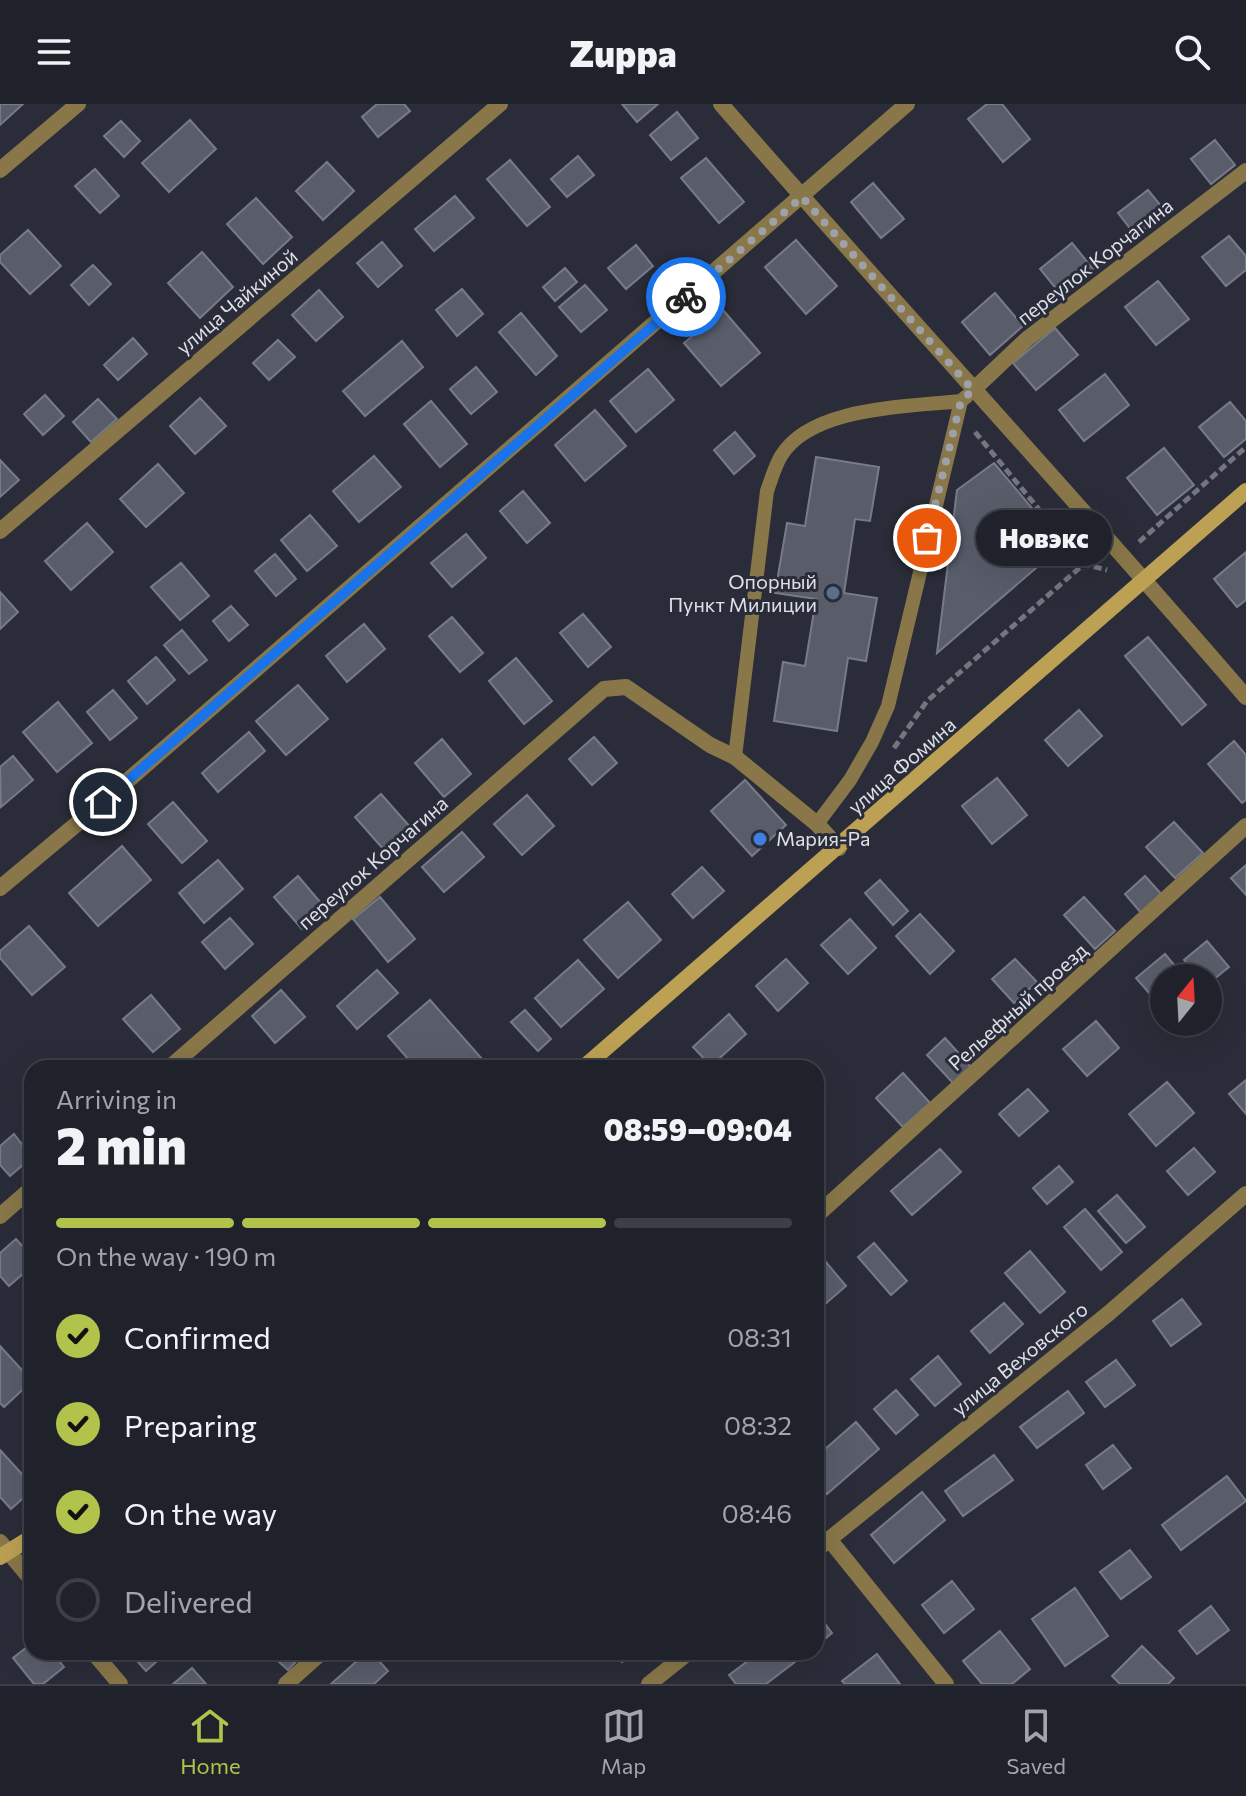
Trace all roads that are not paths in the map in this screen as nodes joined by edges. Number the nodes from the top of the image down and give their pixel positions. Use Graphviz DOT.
graph roads {
  1 [pos="78,104"];
  2 [pos="500,104"];
  3 [pos="721,104"];
  4 [pos="907,104"];
  5 [pos="0,170"];
  6 [pos="1246,171"];
  7 [pos="802,197"];
  8 [pos="964,401"];
  9 [pos="1246,491"];
  10 [pos="0,531"];
  11 [pos="1145,579"];
  12 [pos="1246,697"];
  13 [pos="735,757"];
  14 [pos="817,824"];
  15 [pos="1246,826"];
  16 [pos="839,848"];
  17 [pos="0,888"];
  18 [pos="178,1060"];
  19 [pos="592,1060"];
  20 [pos="1246,1194"];
  21 [pos="24,1195"];
  22 [pos="824,1209"];
  23 [pos="0,1216"];
  24 [pos="24,1541"];
  25 [pos="824,1544"];
  26 [pos="824,1546"];
  27 [pos="3,1550"];
  28 [pos="24,1572"];
  29 [pos="100,1660"];
  30 [pos="313,1660"];
  31 [pos="679,1660"];
  32 [pos="120,1684"];
  33 [pos="286,1684"];
  34 [pos="649,1684"];
  35 [pos="946,1684"];
  1 -- 5 [label="street"];
  2 -- 10 [label="street, улица Чайкиной"];
  3 -- 7 [label="street"];
  4 -- 7 [label="street"];
  6 -- 8 [label="street, переулок Корчагина"];
  7 -- 8 [label="street"];
  7 -- 17 [label="street"];
  8 -- 11 [label="street"];
  8 -- 13 [label="lane"];
  8 -- 14 [label="lane"];
  9 -- 11 [label="street, улица Фомина"];
  11 -- 12 [label="street"];
  11 -- 16 [label="street, улица Фомина"];
  13 -- 14 [label="street"];
  13 -- 18 [label="street, переулок Корчагина"];
  14 -- 16 [label="street"];
  15 -- 22 [label="street, Рельефный проезд"];
  16 -- 19 [label="street, улица Фомина"];
  20 -- 25 [label="street, улица Веховского"];
  21 -- 23 [label="street"];
  24 -- 27 [label="street"];
  26 -- 35 [label="street"];
  27 -- 28 [label="street"];
  29 -- 32 [label="street"];
  30 -- 33 [label="street"];
  31 -- 34 [label="street"];
}
